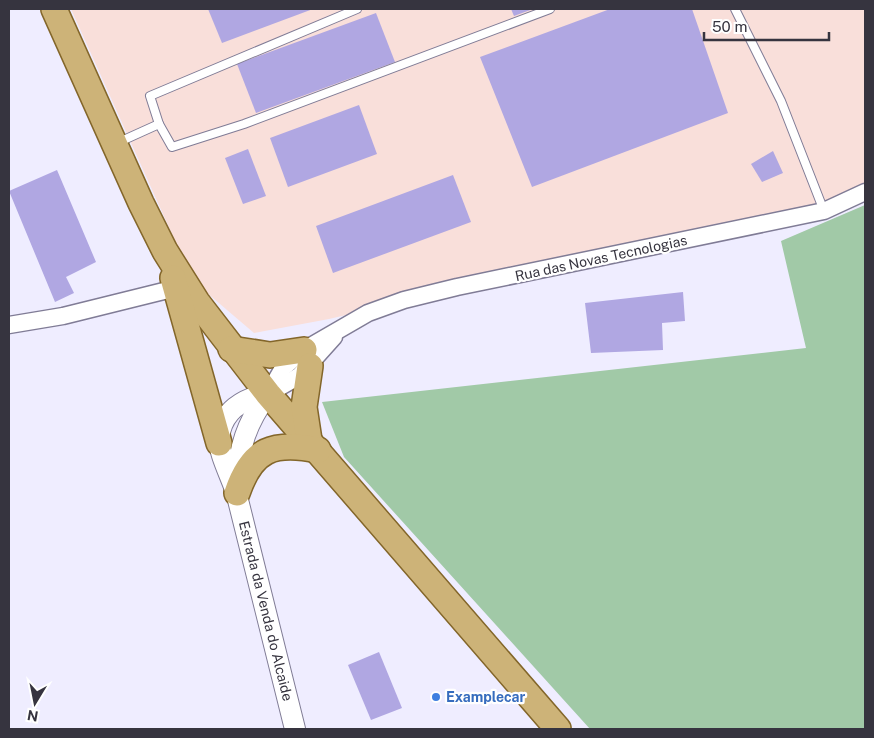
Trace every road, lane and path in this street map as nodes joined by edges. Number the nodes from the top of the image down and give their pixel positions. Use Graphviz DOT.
graph roads {
  1 [pos="54,9"];
  2 [pos="357,9"];
  3 [pos="550,9"];
  4 [pos="735,9"];
  5 [pos="159,124"];
  6 [pos="114,144"];
  7 [pos="865,192"];
  8 [pos="824,211"];
  9 [pos="165,251"];
  10 [pos="176,288"];
  11 [pos="9,325"];
  12 [pos="231,349"];
  13 [pos="307,358"];
  14 [pos="268,394"];
  15 [pos="219,443"];
  16 [pos="313,445"];
  17 [pos="236,493"];
  18 [pos="295,729"];
  19 [pos="558,729"];
  1 -- 6 [label="main road"];
  2 -- 5 [label="lane"];
  3 -- 5 [label="lane"];
  4 -- 8 [label="lane"];
  5 -- 6 [label="lane"];
  6 -- 9 [label="main road"];
  7 -- 8 [label="street, Rua das Novas Tecnologias"];
  8 -- 13 [label="street, Rua das Novas Tecnologias"];
  9 -- 10 [label="main road"];
  9 -- 12 [label="main road"];
  10 -- 11 [label="street"];
  10 -- 15 [label="main road"];
  12 -- 13 [label="main road"];
  12 -- 14 [label="main road"];
  13 -- 14 [label="street, Rua das Novas Tecnologias"];
  13 -- 16 [label="main road"];
  14 -- 15 [label="street"];
  14 -- 16 [label="main road"];
  14 -- 17 [label="street"];
  15 -- 17 [label="street"];
  16 -- 17 [label="main road"];
  16 -- 19 [label="main road"];
  17 -- 18 [label="street, Estrada da Venda do Alcaide"];
}
